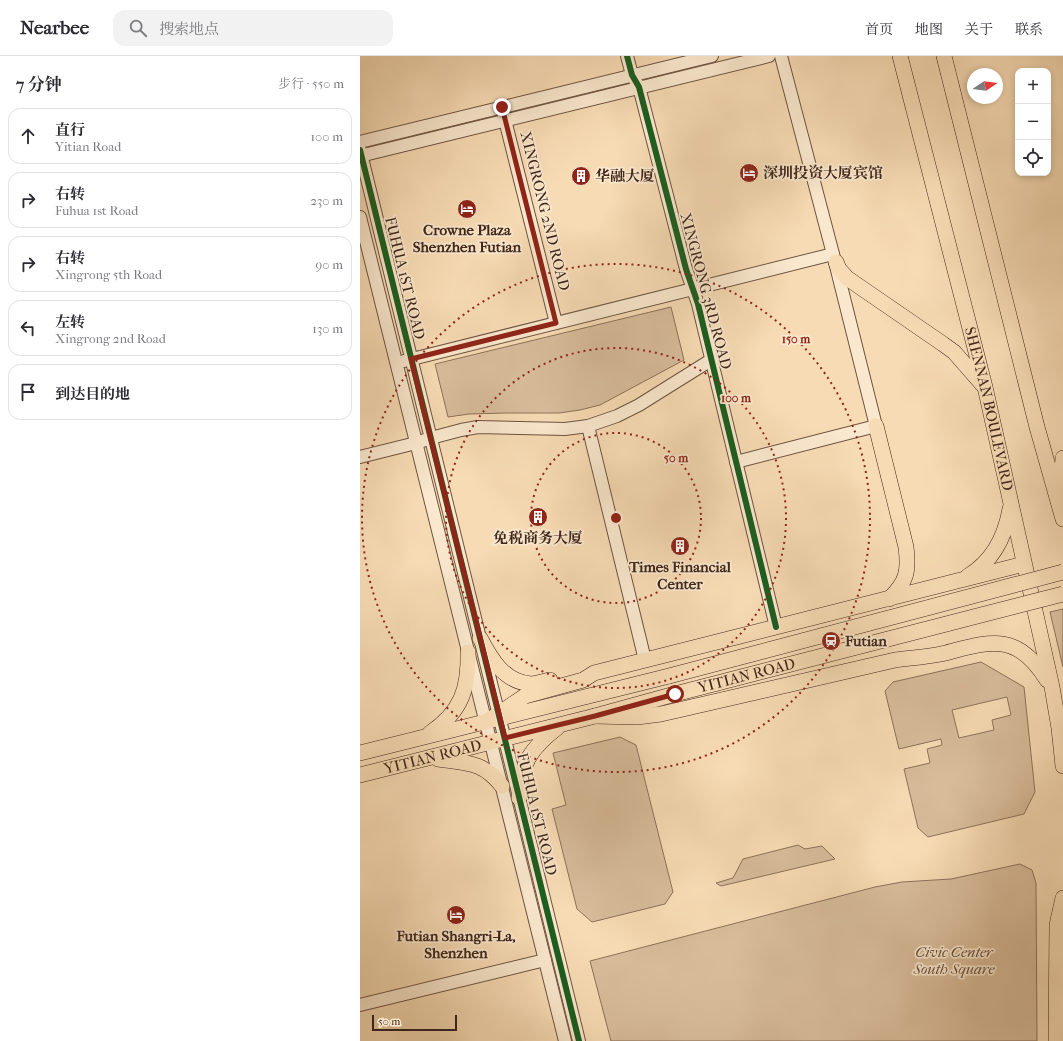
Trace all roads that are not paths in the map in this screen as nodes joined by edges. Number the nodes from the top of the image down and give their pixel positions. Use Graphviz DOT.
graph roads {
  1 [pos="628,56"];
  2 [pos="712,56"];
  3 [pos="769,56"];
  4 [pos="781,56"];
  5 [pos="900,56"];
  6 [pos="944,56"];
  7 [pos="632,75"];
  8 [pos="640,87"];
  9 [pos="502,107"];
  10 [pos="505,120"];
  11 [pos="360,142"];
  12 [pos="360,154"];
  13 [pos="360,217"];
  14 [pos="834,258"];
  15 [pos="692,288"];
  16 [pos="556,323"];
  17 [pos="411,359"];
  18 [pos="711,360"];
  19 [pos="396,363"];
  20 [pos="985,387"];
  21 [pos="588,426"];
  22 [pos="876,426"];
  23 [pos="431,438"];
  24 [pos="416,443"];
  25 [pos="360,457"];
  26 [pos="1063,458"];
  27 [pos="736,462"];
  28 [pos="1011,504"];
  29 [pos="1061,513"];
  30 [pos="1024,564"];
  31 [pos="1063,572"];
  32 [pos="960,580"];
  33 [pos="1063,594"];
  34 [pos="889,599"];
  35 [pos="776,627"];
  36 [pos="480,638"];
  37 [pos="468,652"];
  38 [pos="645,660"];
  39 [pos="583,680"];
  40 [pos="640,683"];
  41 [pos="1052,687"];
  42 [pos="595,716"];
  43 [pos="495,718"];
  44 [pos="561,725"];
  45 [pos="423,737"];
  46 [pos="498,740"];
  47 [pos="360,753"];
  48 [pos="429,758"];
  49 [pos="1063,766"];
  50 [pos="360,775"];
  51 [pos="502,786"];
  52 [pos="520,798"];
  53 [pos="1063,898"];
  54 [pos="545,960"];
  55 [pos="360,1005"];
  56 [pos="566,1041"];
  57 [pos="579,1041"];
  58 [pos="1056,1041"];
  1 -- 7 [label="street, XINGRONG 3RD ROAD"];
  2 -- 7 [label="street"];
  3 -- 8 [label="street"];
  4 -- 14 [label="street"];
  5 -- 20 [label="main road, SHENNAN BOULEVARD"];
  6 -- 29 [label="main road"];
  7 -- 8 [label="street, XINGRONG 3RD ROAD"];
  7 -- 9 [label="street"];
  8 -- 10 [label="street"];
  8 -- 15 [label="street, XINGRONG 3RD ROAD"];
  9 -- 10 [label="street, XINGRONG 2ND ROAD"];
  9 -- 11 [label="street"];
  10 -- 12 [label="street"];
  10 -- 16 [label="street, XINGRONG 2ND ROAD"];
  12 -- 17 [label="street, FUHUA 1ST ROAD"];
  13 -- 19 [label="street, FUHUA 1ST ROAD"];
  14 -- 15 [label="street"];
  14 -- 20 [label="main road"];
  14 -- 22 [label="street"];
  15 -- 16 [label="street"];
  15 -- 18 [label="street, XINGRONG 3RD ROAD"];
  16 -- 17 [label="street"];
  17 -- 19 [label="street"];
  17 -- 23 [label="street, FUHUA 1ST ROAD"];
  18 -- 21 [label="street"];
  18 -- 27 [label="street, XINGRONG 3RD ROAD"];
  19 -- 24 [label="street, FUHUA 1ST ROAD"];
  20 -- 28 [label="main road, SHENNAN BOULEVARD"];
  21 -- 23 [label="street"];
  21 -- 38 [label="street"];
  22 -- 27 [label="street"];
  22 -- 34 [label="main road"];
  23 -- 24 [label="street"];
  23 -- 36 [label="street, FUHUA 1ST ROAD"];
  24 -- 25 [label="street"];
  24 -- 37 [label="street, FUHUA 1ST ROAD"];
  26 -- 29 [label="main road"];
  27 -- 35 [label="street, XINGRONG 3RD ROAD"];
  28 -- 30 [label="main road, SHENNAN BOULEVARD"];
  28 -- 32 [label="main road"];
  30 -- 32 [label="main road"];
  30 -- 41 [label="main road, SHENNAN BOULEVARD"];
  31 -- 40 [label="main road, YITIAN ROAD, bridge"];
  32 -- 34 [label="main road"];
  33 -- 42 [label="main road, YITIAN ROAD, bridge"];
  34 -- 35 [label="main road"];
  35 -- 38 [label="main road"];
  36 -- 39 [label="main road"];
  36 -- 43 [label="street, FUHUA 1ST ROAD"];
  37 -- 43 [label="street, FUHUA 1ST ROAD"];
  37 -- 45 [label="main road"];
  38 -- 39 [label="main road"];
  39 -- 40 [label="main road"];
  39 -- 43 [label="main road"];
  40 -- 43 [label="main road, YITIAN ROAD"];
  41 -- 42 [label="main road"];
  41 -- 49 [label="main road, SHENNAN BOULEVARD"];
  42 -- 44 [label="main road, YITIAN ROAD"];
  43 -- 45 [label="main road, YITIAN ROAD"];
  43 -- 46 [label="street, FUHUA 1ST ROAD"];
  44 -- 46 [label="main road, YITIAN ROAD"];
  44 -- 52 [label="main road"];
  45 -- 47 [label="main road, YITIAN ROAD"];
  46 -- 48 [label="main road, YITIAN ROAD"];
  46 -- 51 [label="street, FUHUA 1ST ROAD"];
  46 -- 52 [label="street, FUHUA 1ST ROAD"];
  48 -- 50 [label="main road, YITIAN ROAD"];
  48 -- 51 [label="main road"];
  51 -- 54 [label="street, FUHUA 1ST ROAD"];
  52 -- 57 [label="street, FUHUA 1ST ROAD"];
  53 -- 58 [label="main road"];
  54 -- 55 [label="street"];
  54 -- 56 [label="street, FUHUA 1ST ROAD"];
}
